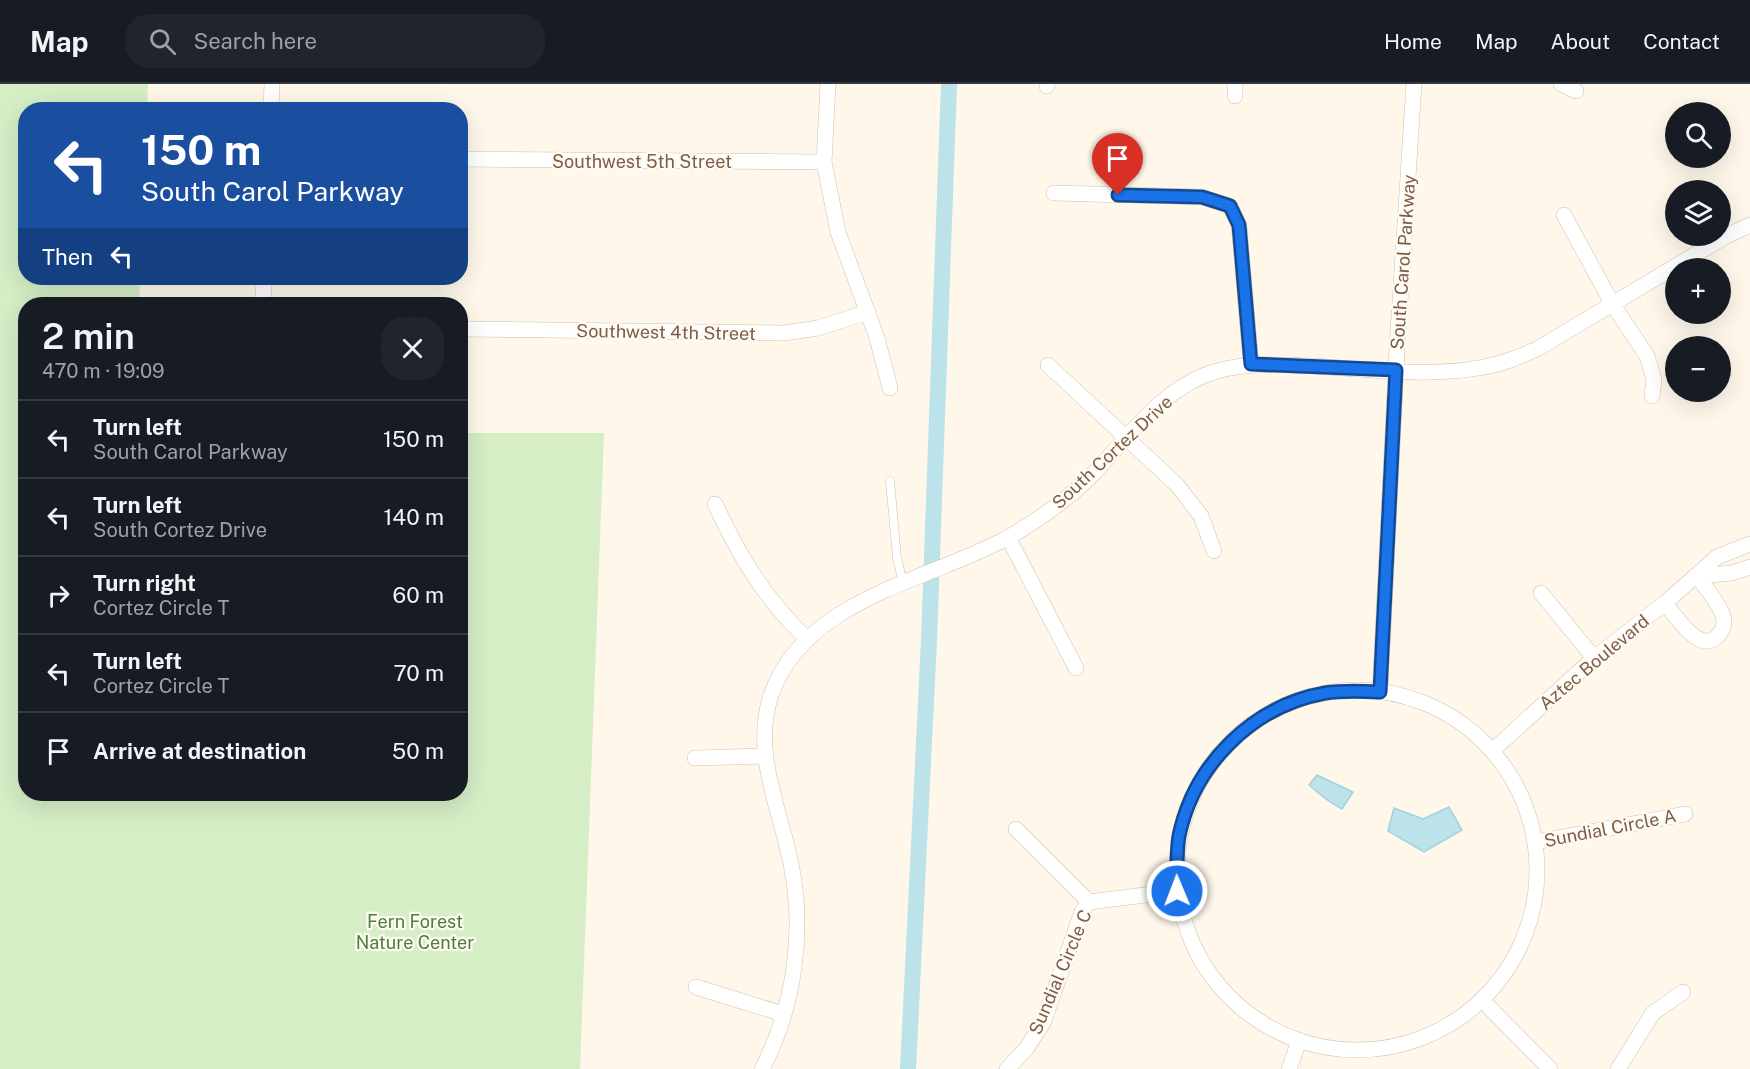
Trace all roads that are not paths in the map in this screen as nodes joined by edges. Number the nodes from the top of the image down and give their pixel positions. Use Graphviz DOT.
graph roads {
  1 [pos="272,84"];
  2 [pos="828,84"];
  3 [pos="1414,84"];
  4 [pos="1561,84"];
  5 [pos="1576,91"];
  6 [pos="271,102"];
  7 [pos="468,159"];
  8 [pos="824,162"];
  9 [pos="1054,193"];
  10 [pos="1564,215"];
  11 [pos="1750,225"];
  12 [pos="1613,305"];
  13 [pos="868,312"];
  14 [pos="468,329"];
  15 [pos="1251,364"];
  16 [pos="1048,365"];
  17 [pos="1396,370"];
  18 [pos="890,388"];
  19 [pos="1652,396"];
  20 [pos="1127,439"];
  21 [pos="890,481"];
  22 [pos="715,504"];
  23 [pos="1008,537"];
  24 [pos="1750,544"];
  25 [pos="1214,551"];
  26 [pos="1750,567"];
  27 [pos="1697,576"];
  28 [pos="908,580"];
  29 [pos="1541,593"];
  30 [pos="1665,603"];
  31 [pos="807,639"];
  32 [pos="1594,658"];
  33 [pos="1076,668"];
  34 [pos="1380,692"];
  35 [pos="1492,751"];
  36 [pos="764,756"];
  37 [pos="695,758"];
  38 [pos="1685,814"];
  39 [pos="1016,829"];
  40 [pos="1536,842"];
  41 [pos="1177,891"];
  42 [pos="1089,902"];
  43 [pos="696,987"];
  44 [pos="1683,992"];
  45 [pos="1482,1000"];
  46 [pos="783,1014"];
  47 [pos="1299,1041"];
  48 [pos="762,1069"];
  49 [pos="1007,1069"];
  50 [pos="1289,1069"];
  51 [pos="1550,1069"];
  52 [pos="1618,1069"];
  1 -- 6 [label="street"];
  2 -- 8 [label="street"];
  3 -- 17 [label="street, South Carol Parkway"];
  4 -- 5 [label="street"];
  7 -- 8 [label="street, Southwest 5th Street"];
  8 -- 13 [label="street"];
  9 -- 15 [label="street"];
  10 -- 12 [label="street"];
  11 -- 12 [label="street, South Cortez Drive"];
  12 -- 17 [label="street, South Cortez Drive"];
  12 -- 19 [label="street"];
  13 -- 14 [label="street, Southwest 4th Street"];
  13 -- 18 [label="street"];
  15 -- 17 [label="street, South Cortez Drive"];
  15 -- 20 [label="street, South Cortez Drive"];
  16 -- 20 [label="street"];
  17 -- 34 [label="street, South Carol Parkway"];
  20 -- 23 [label="street, South Cortez Drive"];
  20 -- 25 [label="street"];
  21 -- 28 [label="lane"];
  22 -- 31 [label="street"];
  23 -- 28 [label="street, South Cortez Drive"];
  23 -- 33 [label="street"];
  24 -- 27 [label="street, Aztec Boulevard"];
  26 -- 27 [label="street"];
  27 -- 30 [label="street, Aztec Boulevard"];
  27 -- 30 [label="street"];
  28 -- 31 [label="street, South Cortez Drive"];
  29 -- 32 [label="street"];
  30 -- 32 [label="street, Aztec Boulevard"];
  31 -- 36 [label="street, South Cortez Drive"];
  32 -- 35 [label="street, Aztec Boulevard"];
  34 -- 35 [label="street"];
  34 -- 41 [label="street"];
  35 -- 40 [label="street"];
  36 -- 37 [label="street"];
  36 -- 46 [label="street, South Cortez Drive"];
  38 -- 40 [label="street, Sundial Circle A"];
  39 -- 42 [label="street, Sundial Circle C"];
  40 -- 45 [label="street"];
  41 -- 42 [label="street, Sundial Circle C"];
  41 -- 47 [label="street"];
  42 -- 49 [label="street, Sundial Circle C"];
  43 -- 46 [label="street"];
  44 -- 52 [label="street"];
  45 -- 47 [label="street"];
  45 -- 51 [label="street"];
  46 -- 48 [label="street, South Cortez Drive"];
  47 -- 50 [label="street"];
}
